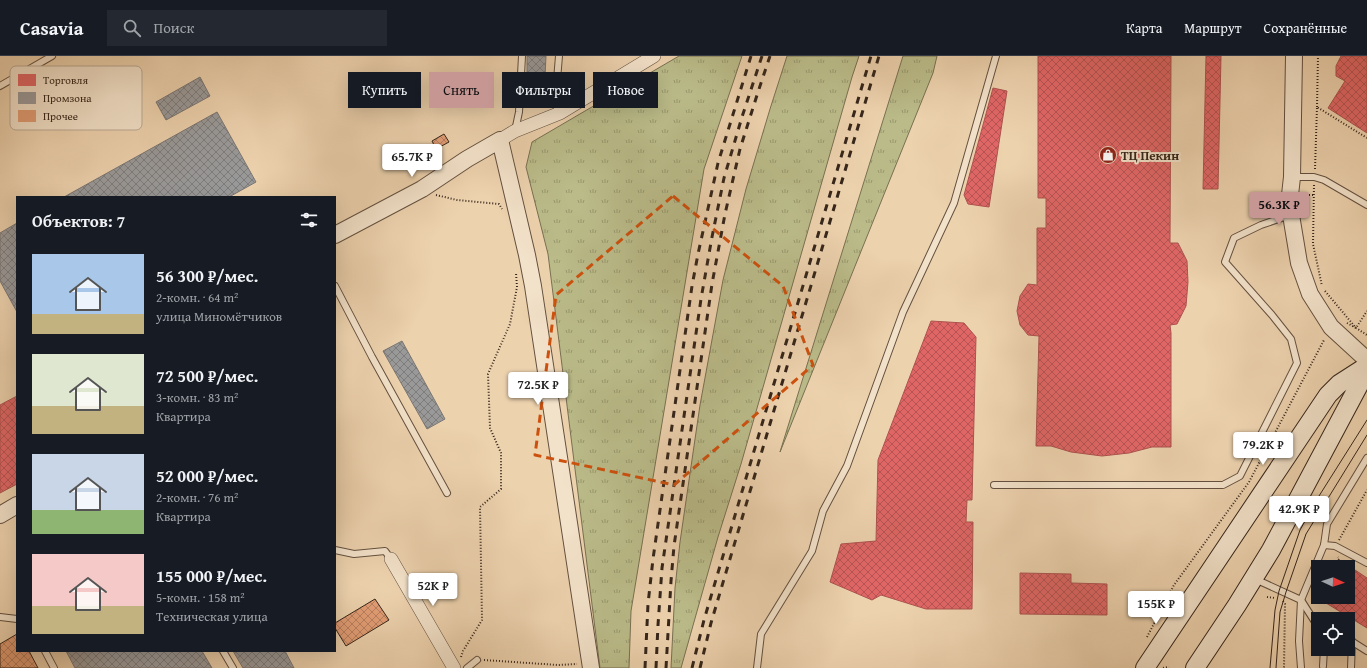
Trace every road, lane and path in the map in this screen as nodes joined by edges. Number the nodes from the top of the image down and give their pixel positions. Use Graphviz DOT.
graph roads {
  1 [pos="52,56"];
  2 [pos="522,56"];
  3 [pos="559,56"];
  4 [pos="654,56"];
  5 [pos="996,56"];
  6 [pos="1294,56"];
  7 [pos="1318,56"];
  8 [pos="35,66"];
  9 [pos="10,80"];
  10 [pos="0,86"];
  11 [pos="1317,107"];
  12 [pos="560,114"];
  13 [pos="515,131"];
  14 [pos="1367,138"];
  15 [pos="500,140"];
  16 [pos="1292,177"];
  17 [pos="1314,177"];
  18 [pos="422,189"];
  19 [pos="1367,205"];
  20 [pos="505,214"];
  21 [pos="1291,215"];
  22 [pos="336,234"];
  23 [pos="516,271"];
  24 [pos="336,288"];
  25 [pos="1367,311"];
  26 [pos="1331,327"];
  27 [pos="1356,328"];
  28 [pos="1367,335"];
  29 [pos="1367,360"];
  30 [pos="1367,366"];
  31 [pos="1367,370"];
  32 [pos="1367,458"];
  33 [pos="994,485"];
  34 [pos="1367,490"];
  35 [pos="447,492"];
  36 [pos="16,506"];
  37 [pos="0,515"];
  38 [pos="1324,545"];
  39 [pos="1335,546"];
  40 [pos="336,550"];
  41 [pos="391,559"];
  42 [pos="1367,563"];
  43 [pos="1254,578"];
  44 [pos="1174,585"];
  45 [pos="1301,600"];
  46 [pos="1285,604"];
  47 [pos="1311,616"];
  48 [pos="0,617"];
  49 [pos="16,619"];
  50 [pos="1145,640"];
  51 [pos="1355,643"];
  52 [pos="1367,650"];
  53 [pos="46,652"];
  54 [pos="224,652"];
  55 [pos="1324,656"];
  56 [pos="1351,656"];
  57 [pos="477,660"];
  58 [pos="457,665"];
  59 [pos="591,666"];
  60 [pos="1323,666"];
  61 [pos="1169,667"];
  62 [pos="54,668"];
  63 [pos="233,668"];
  64 [pos="467,668"];
  65 [pos="757,668"];
  66 [pos="1145,668"];
  67 [pos="1163,668"];
  68 [pos="1195,668"];
  69 [pos="1284,668"];
  70 [pos="1301,668"];
  71 [pos="1351,668"];
  1 -- 8 [label="lane"];
  2 -- 13 [label="lane"];
  3 -- 12 [label="lane"];
  4 -- 12 [label="street"];
  5 -- 65 [label="lane"];
  6 -- 16 [label="street"];
  7 -- 11 [label="path"];
  9 -- 10 [label="lane"];
  11 -- 14 [label="path"];
  11 -- 17 [label="path"];
  12 -- 13 [label="street"];
  13 -- 15 [label="street"];
  15 -- 18 [label="street"];
  15 -- 59 [label="street"];
  16 -- 17 [label="lane"];
  16 -- 21 [label="street"];
  17 -- 19 [label="lane"];
  17 -- 27 [label="path"];
  18 -- 20 [label="path"];
  18 -- 22 [label="street"];
  21 -- 26 [label="street"];
  21 -- 33 [label="lane"];
  23 -- 58 [label="path"];
  24 -- 35 [label="lane"];
  25 -- 27 [label="path"];
  26 -- 27 [label="path"];
  26 -- 29 [label="street"];
  27 -- 28 [label="path"];
  30 -- 66 [label="main road"];
  31 -- 43 [label="main road"];
  32 -- 38 [label="lane"];
  34 -- 39 [label="path"];
  36 -- 37 [label="street"];
  38 -- 39 [label="lane"];
  38 -- 45 [label="lane"];
  39 -- 42 [label="lane"];
  40 -- 41 [label="lane"];
  41 -- 58 [label="street"];
  43 -- 45 [label="lane"];
  43 -- 68 [label="main road"];
  44 -- 50 [label="path"];
  45 -- 47 [label="lane"];
  45 -- 70 [label="lane"];
  46 -- 69 [label="path"];
  48 -- 49 [label="lane"];
  51 -- 52 [label="lane"];
  53 -- 62 [label="lane"];
  54 -- 63 [label="lane"];
  55 -- 60 [label="lane"];
  56 -- 71 [label="lane"];
  57 -- 59 [label="path"];
  57 -- 64 [label="lane"];
  61 -- 67 [label="path"];
}
